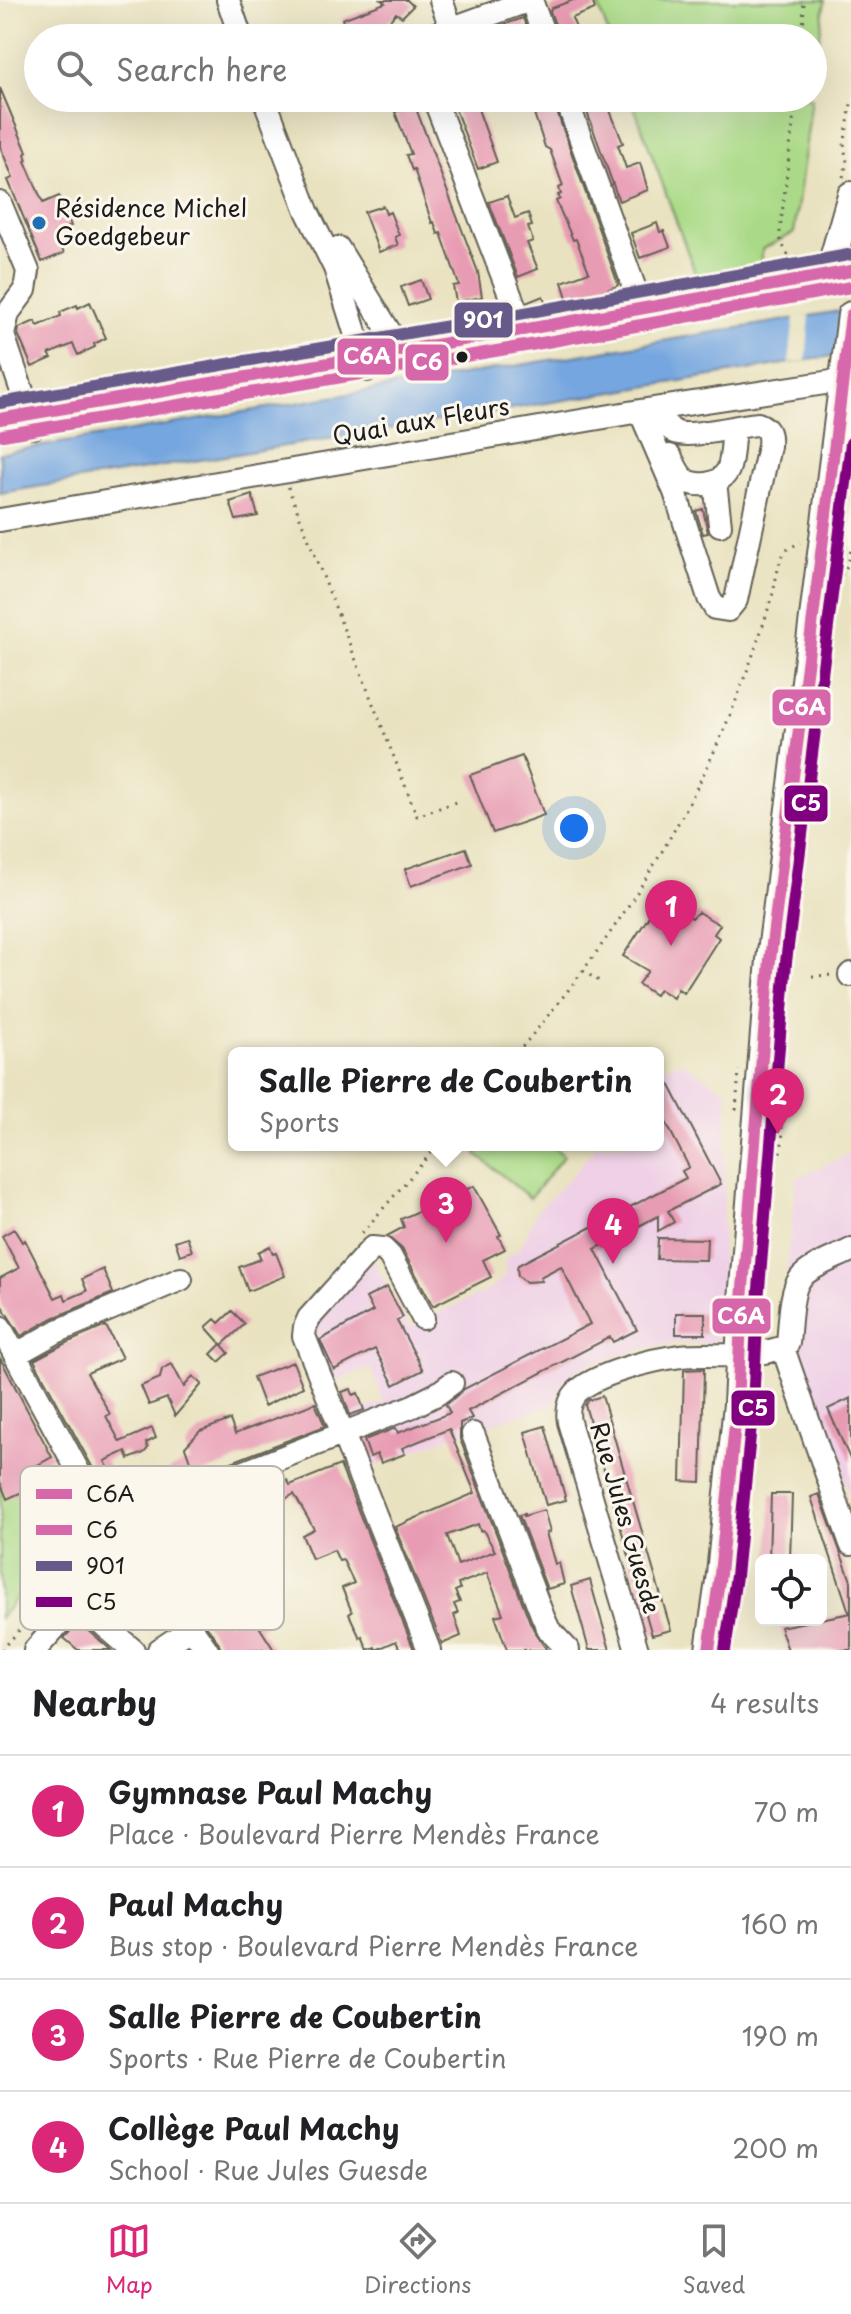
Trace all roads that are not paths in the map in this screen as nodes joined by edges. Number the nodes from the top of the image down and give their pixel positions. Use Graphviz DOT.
graph roads {
  1 [pos="441,0"];
  2 [pos="530,0"];
  3 [pos="228,1"];
  4 [pos="236,24"];
  5 [pos="450,24"];
  6 [pos="462,24"];
  7 [pos="539,24"];
  8 [pos="269,112"];
  9 [pos="439,112"];
  10 [pos="571,112"];
  11 [pos="297,183"];
  12 [pos="851,195"];
  13 [pos="0,203"];
  14 [pos="851,271"];
  15 [pos="825,276"];
  16 [pos="851,289"];
  17 [pos="644,315"];
  18 [pos="851,315"];
  19 [pos="523,335"];
  20 [pos="400,356"];
  21 [pos="365,364"];
  22 [pos="847,375"];
  23 [pos="647,410"];
  24 [pos="0,419"];
  25 [pos="32,421"];
  26 [pos="0,433"];
  27 [pos="733,438"];
  28 [pos="851,463"];
  29 [pos="715,482"];
  30 [pos="0,520"];
  31 [pos="720,525"];
  32 [pos="851,1250"];
  33 [pos="181,1279"];
  34 [pos="423,1318"];
  35 [pos="0,1327"];
  36 [pos="783,1348"];
  37 [pos="745,1354"];
  38 [pos="15,1355"];
  39 [pos="452,1383"];
  40 [pos="473,1434"];
  41 [pos="342,1435"];
  42 [pos="75,1466"];
  43 [pos="262,1466"];
  44 [pos="849,1538"];
  45 [pos="52,1630"];
  46 [pos="110,1630"];
  47 [pos="189,1630"];
  48 [pos="193,1630"];
  49 [pos="35,1650"];
  50 [pos="133,1650"];
  51 [pos="159,1650"];
  52 [pos="207,1650"];
  53 [pos="429,1650"];
  54 [pos="568,1650"];
  55 [pos="637,1650"];
  56 [pos="709,1650"];
  57 [pos="720,1650"];
  1 -- 5 [label="street"];
  2 -- 6 [label="street"];
  2 -- 7 [label="street"];
  3 -- 4 [label="street"];
  8 -- 11 [label="street"];
  9 -- 19 [label="street"];
  10 -- 17 [label="street"];
  11 -- 20 [label="street"];
  11 -- 21 [label="street"];
  12 -- 15 [label="main road"];
  13 -- 25 [label="street"];
  14 -- 15 [label="main road"];
  15 -- 17 [label="main road"];
  16 -- 17 [label="main road"];
  17 -- 19 [label="main road"];
  18 -- 22 [label="main road"];
  19 -- 20 [label="main road"];
  20 -- 21 [label="main road"];
  21 -- 25 [label="main road"];
  22 -- 23 [label="street, Quai aux Fleurs"];
  22 -- 37 [label="main road"];
  23 -- 23 [label="street"];
  23 -- 29 [label="street"];
  23 -- 30 [label="street, Quai aux Fleurs"];
  24 -- 25 [label="main road"];
  25 -- 26 [label="main road"];
  27 -- 29 [label="street"];
  28 -- 37 [label="main road"];
  29 -- 31 [label="street"];
  32 -- 36 [label="street"];
  33 -- 38 [label="street"];
  34 -- 41 [label="street"];
  35 -- 38 [label="street"];
  36 -- 37 [label="street, Rue Jules Guesde"];
  36 -- 44 [label="street"];
  37 -- 55 [label="street, Rue Jules Guesde"];
  37 -- 56 [label="main road"];
  37 -- 57 [label="main road"];
  38 -- 42 [label="street"];
  39 -- 41 [label="street"];
  40 -- 54 [label="street"];
  41 -- 43 [label="street"];
  41 -- 53 [label="street"];
  45 -- 49 [label="street"];
  46 -- 50 [label="street"];
  47 -- 51 [label="street"];
  48 -- 52 [label="street"];
}
